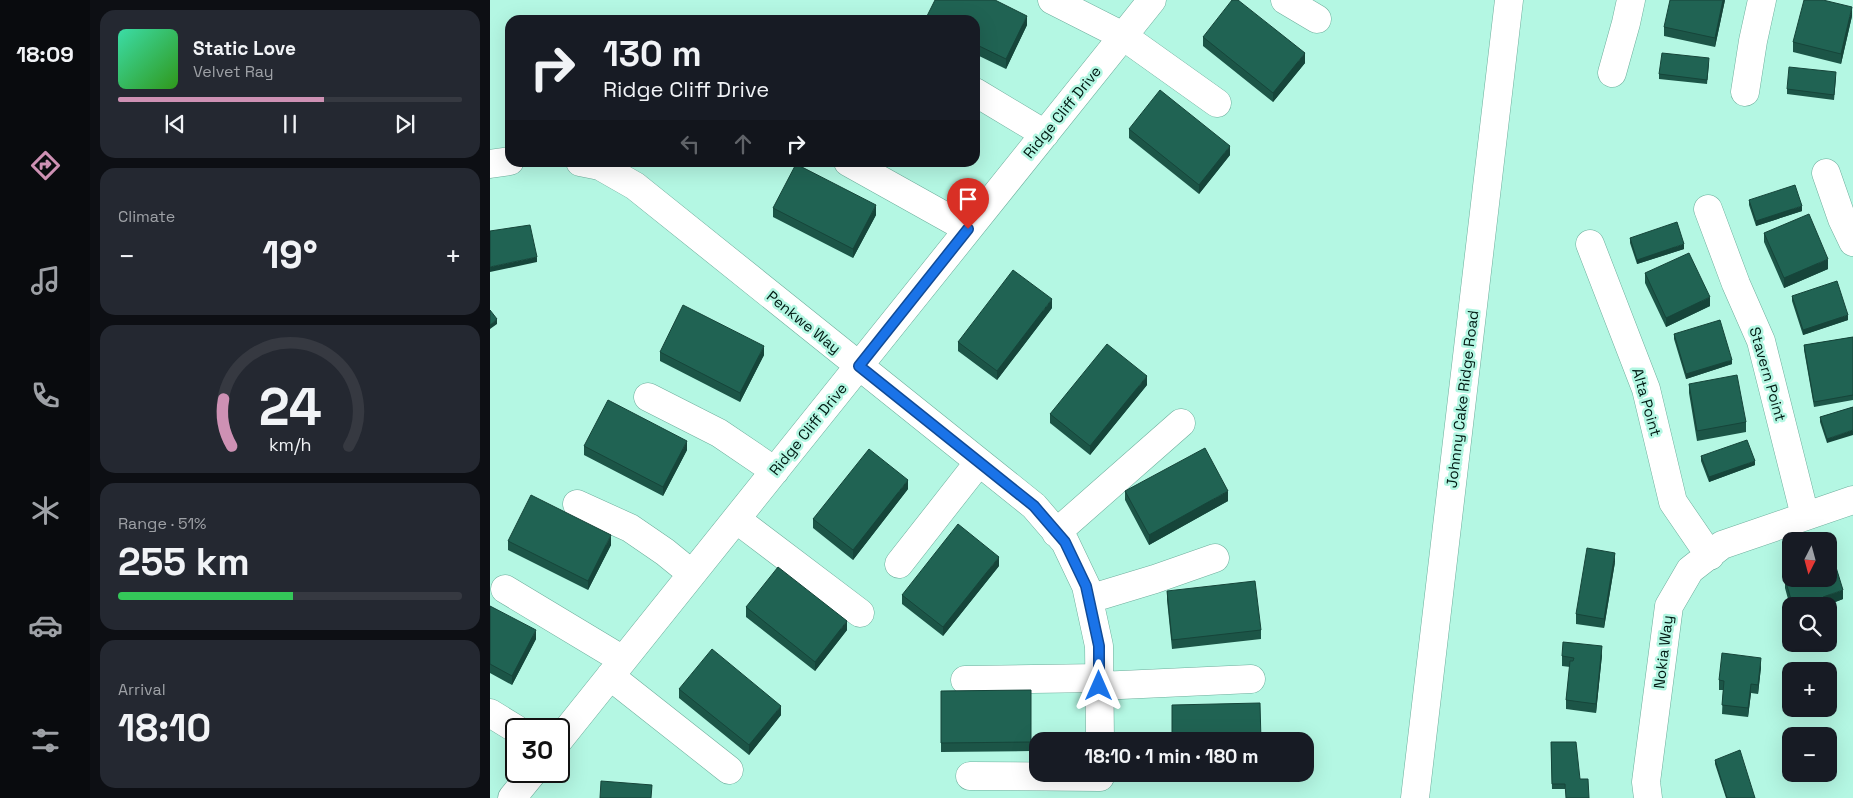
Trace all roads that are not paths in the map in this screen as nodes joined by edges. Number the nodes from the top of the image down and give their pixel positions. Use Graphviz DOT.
graph roads {
  1 [pos="1052,0"];
  2 [pos="1152,0"];
  3 [pos="1285,0"];
  4 [pos="1509,0"];
  5 [pos="1631,0"];
  6 [pos="1762,0"];
  7 [pos="1317,19"];
  8 [pos="1122,36"];
  9 [pos="1612,73"];
  10 [pos="1745,92"];
  11 [pos="980,95"];
  12 [pos="1217,103"];
  13 [pos="1045,134"];
  14 [pos="505,162"];
  15 [pos="490,164"];
  16 [pos="602,167"];
  17 [pos="857,167"];
  18 [pos="1826,173"];
  19 [pos="1708,209"];
  20 [pos="968,229"];
  21 [pos="1853,242"];
  22 [pos="1590,244"];
  23 [pos="859,366"];
  24 [pos="648,397"];
  25 [pos="1181,423"];
  26 [pos="979,462"];
  27 [pos="775,471"];
  28 [pos="1853,500"];
  29 [pos="577,504"];
  30 [pos="1805,516"];
  31 [pos="736,519"];
  32 [pos="1056,533"];
  33 [pos="1710,556"];
  34 [pos="1216,558"];
  35 [pos="899,564"];
  36 [pos="692,574"];
  37 [pos="505,589"];
  38 [pos="1089,599"];
  39 [pos="860,613"];
  40 [pos="616,668"];
  41 [pos="1250,679"];
  42 [pos="965,680"];
  43 [pos="1099,682"];
  44 [pos="490,713"];
  45 [pos="505,722"];
  46 [pos="570,726"];
  47 [pos="1100,732"];
  48 [pos="729,770"];
  49 [pos="970,776"];
  50 [pos="524,783"];
  51 [pos="1100,783"];
  52 [pos="512,798"];
  53 [pos="1415,798"];
  54 [pos="1648,798"];
  1 -- 8 [label="street"];
  2 -- 8 [label="street, Ridge Cliff Drive"];
  3 -- 7 [label="street"];
  4 -- 53 [label="street, Johnny Cake Ridge Road"];
  5 -- 9 [label="street"];
  6 -- 10 [label="street"];
  8 -- 12 [label="street"];
  8 -- 13 [label="street, Ridge Cliff Drive"];
  11 -- 13 [label="street"];
  13 -- 20 [label="street, Ridge Cliff Drive"];
  14 -- 15 [label="street"];
  16 -- 23 [label="street, Penkwe Way"];
  17 -- 20 [label="street"];
  18 -- 21 [label="street"];
  19 -- 30 [label="street, Stavern Point"];
  20 -- 23 [label="street, Ridge Cliff Drive"];
  22 -- 33 [label="street, Alta Point"];
  23 -- 26 [label="street, Penkwe Way"];
  23 -- 27 [label="street, Ridge Cliff Drive"];
  24 -- 27 [label="street"];
  25 -- 32 [label="street"];
  26 -- 32 [label="street, Penkwe Way"];
  26 -- 35 [label="street"];
  27 -- 31 [label="street, Ridge Cliff Drive"];
  28 -- 30 [label="street, Nokia Way"];
  29 -- 36 [label="street"];
  30 -- 33 [label="street, Nokia Way"];
  31 -- 36 [label="street, Ridge Cliff Drive"];
  31 -- 39 [label="street"];
  32 -- 38 [label="street, Penkwe Way"];
  33 -- 54 [label="street, Nokia Way"];
  34 -- 38 [label="street"];
  36 -- 40 [label="street, Ridge Cliff Drive"];
  37 -- 40 [label="street"];
  38 -- 43 [label="street, Penkwe Way"];
  40 -- 46 [label="street, Ridge Cliff Drive"];
  40 -- 48 [label="street"];
  41 -- 43 [label="street"];
  42 -- 43 [label="street"];
  43 -- 47 [label="street, Penkwe Way"];
  44 -- 45 [label="street"];
  49 -- 51 [label="street"];
  50 -- 52 [label="street"];
}
